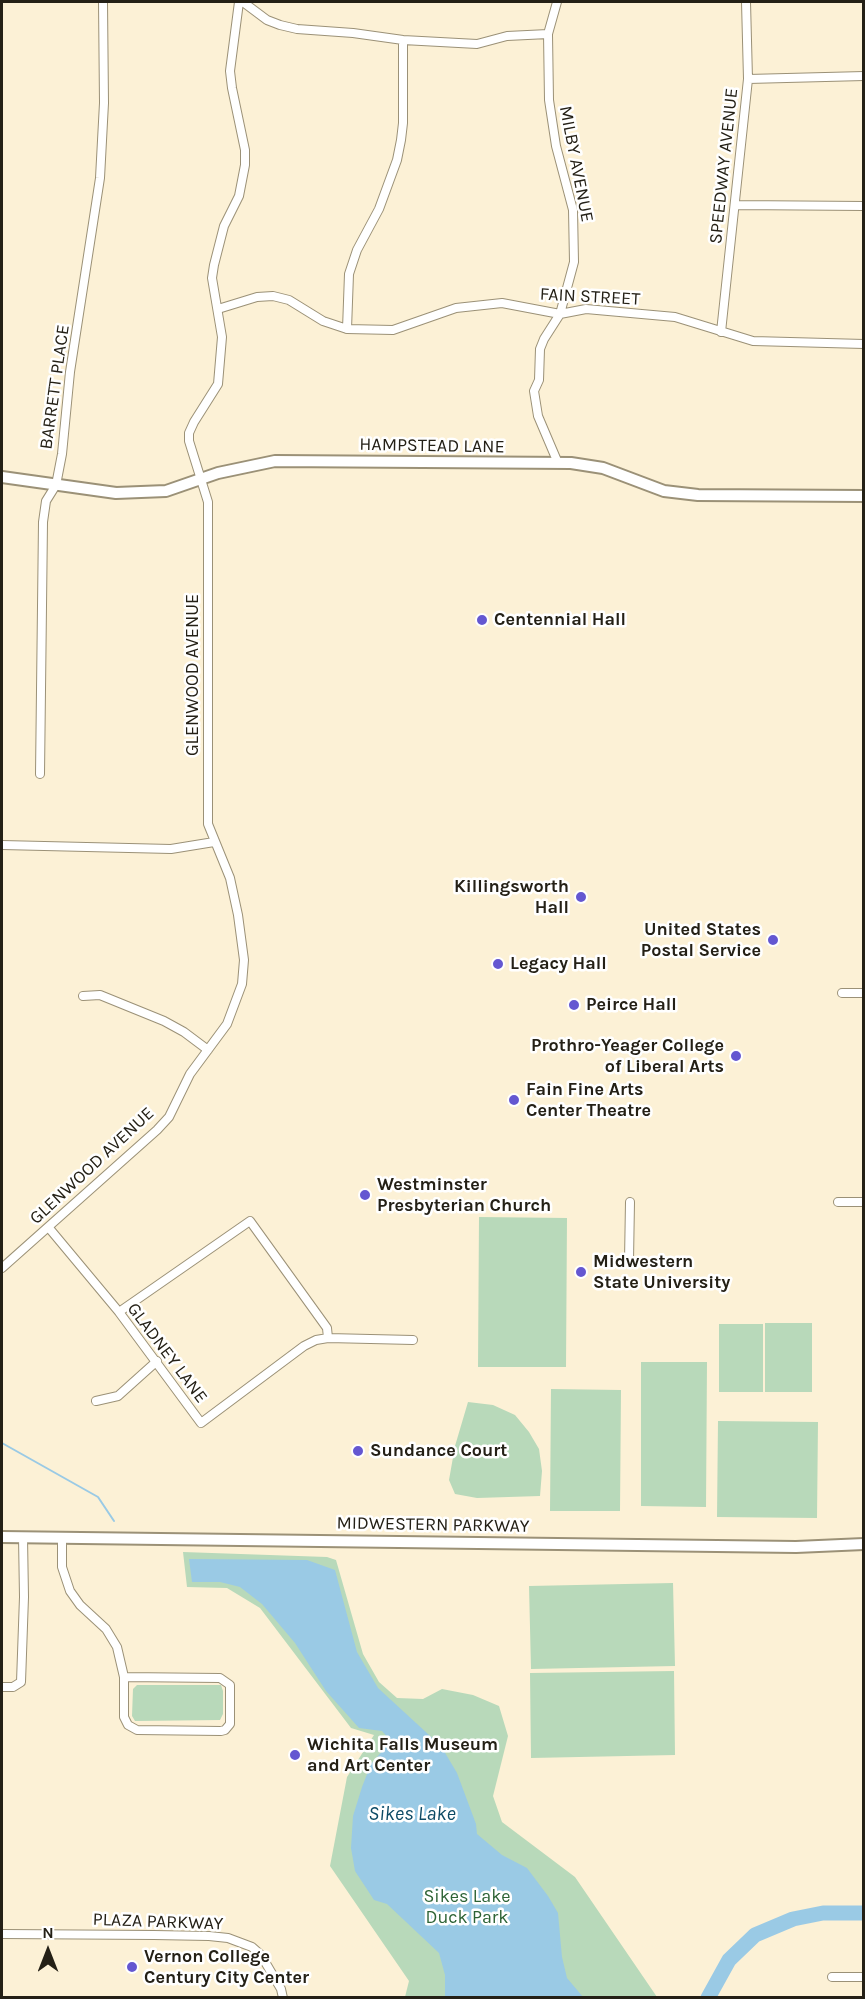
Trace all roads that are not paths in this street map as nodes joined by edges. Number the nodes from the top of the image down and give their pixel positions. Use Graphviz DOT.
graph roads {
  1 [pos="103,2"];
  2 [pos="241,2"];
  3 [pos="556,2"];
  4 [pos="746,2"];
  5 [pos="548,34"];
  6 [pos="403,40"];
  7 [pos="864,76"];
  8 [pos="748,79"];
  9 [pos="735,205"];
  10 [pos="864,206"];
  11 [pos="218,309"];
  12 [pos="560,314"];
  13 [pos="347,329"];
  14 [pos="721,332"];
  15 [pos="864,344"];
  16 [pos="558,463"];
  17 [pos="2,477"];
  18 [pos="201,479"];
  19 [pos="56,485"];
  20 [pos="864,496"];
  21 [pos="40,774"];
  22 [pos="214,843"];
  23 [pos="2,845"];
  24 [pos="842,993"];
  25 [pos="864,993"];
  26 [pos="83,996"];
  27 [pos="208,1050"];
  28 [pos="630,1202"];
  29 [pos="838,1202"];
  30 [pos="864,1202"];
  31 [pos="49,1228"];
  32 [pos="629,1260"];
  33 [pos="2,1268"];
  34 [pos="119,1312"];
  35 [pos="328,1338"];
  36 [pos="413,1340"];
  37 [pos="157,1361"];
  38 [pos="96,1401"];
  39 [pos="2,1537"];
  40 [pos="23,1537"];
  41 [pos="62,1538"];
  42 [pos="864,1544"];
  43 [pos="124,1677"];
  44 [pos="2,1687"];
  45 [pos="2,1934"];
  46 [pos="832,1977"];
  47 [pos="864,1977"];
  48 [pos="283,1998"];
  1 -- 19 [label="street, BARRETT PLACE"];
  2 -- 6 [label="street"];
  2 -- 11 [label="street, GLENWOOD AVENUE"];
  3 -- 5 [label="street, MILBY AVENUE"];
  4 -- 8 [label="street, SPEEDWAY AVENUE"];
  5 -- 6 [label="street"];
  5 -- 12 [label="street, MILBY AVENUE"];
  6 -- 13 [label="street"];
  7 -- 8 [label="street"];
  8 -- 9 [label="street, SPEEDWAY AVENUE"];
  9 -- 10 [label="street"];
  9 -- 14 [label="street, SPEEDWAY AVENUE"];
  11 -- 13 [label="street, FAIN STREET"];
  11 -- 18 [label="street, GLENWOOD AVENUE"];
  12 -- 13 [label="street, FAIN STREET"];
  12 -- 14 [label="street, FAIN STREET"];
  12 -- 16 [label="street, MILBY AVENUE"];
  14 -- 15 [label="street, FAIN STREET"];
  16 -- 18 [label="street, HAMPSTEAD LANE"];
  16 -- 20 [label="street, HAMPSTEAD LANE"];
  17 -- 19 [label="street, HAMPSTEAD LANE"];
  18 -- 19 [label="street, HAMPSTEAD LANE"];
  18 -- 22 [label="street, GLENWOOD AVENUE"];
  19 -- 21 [label="street, BARRETT PLACE"];
  22 -- 23 [label="street"];
  22 -- 27 [label="street, GLENWOOD AVENUE"];
  24 -- 25 [label="street"];
  26 -- 27 [label="street"];
  27 -- 31 [label="street, GLENWOOD AVENUE"];
  28 -- 32 [label="street"];
  29 -- 30 [label="street"];
  31 -- 33 [label="street, GLENWOOD AVENUE"];
  31 -- 34 [label="street, GLADNEY LANE"];
  34 -- 35 [label="street"];
  34 -- 37 [label="street, GLADNEY LANE"];
  35 -- 36 [label="street, GLADNEY LANE"];
  35 -- 37 [label="street, GLADNEY LANE"];
  37 -- 38 [label="street"];
  39 -- 40 [label="street, MIDWESTERN PARKWAY"];
  40 -- 41 [label="street, MIDWESTERN PARKWAY"];
  40 -- 44 [label="street"];
  41 -- 42 [label="street, MIDWESTERN PARKWAY"];
  41 -- 43 [label="street"];
  43 -- 43 [label="street"];
  45 -- 48 [label="street, PLAZA PARKWAY"];
  46 -- 47 [label="street"];
}
